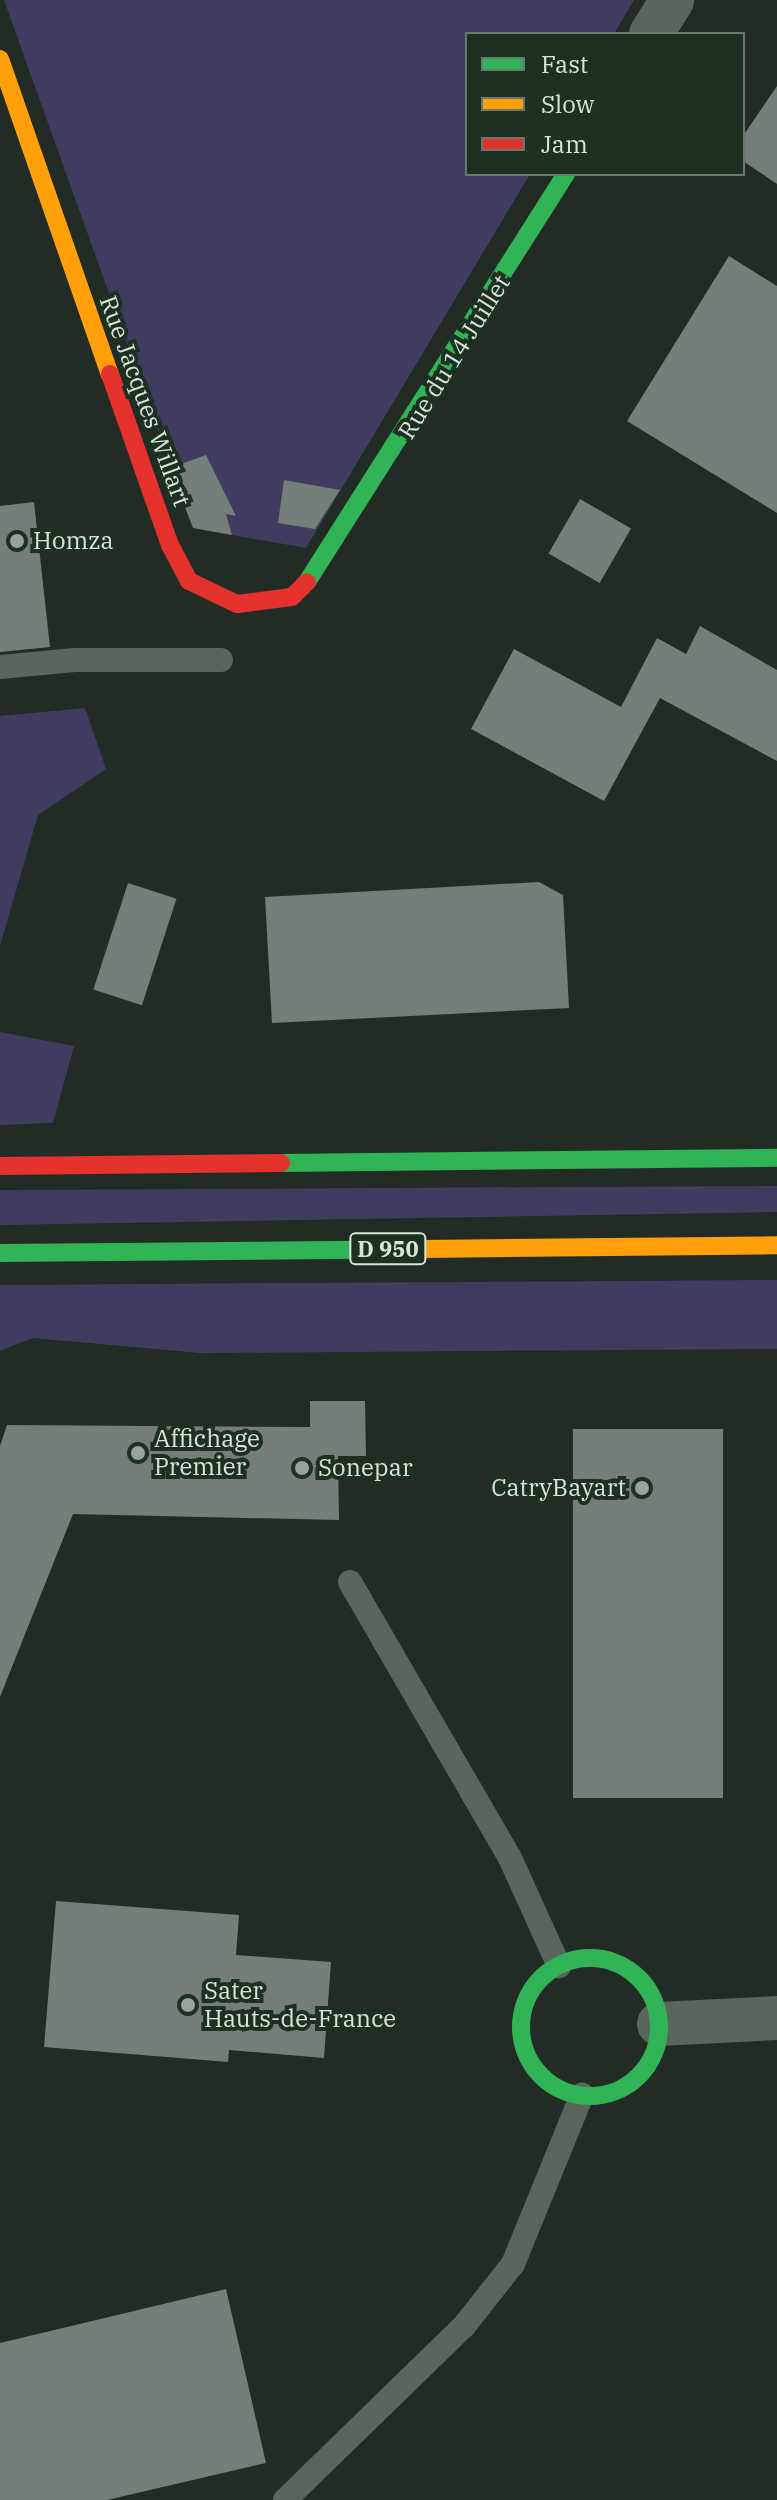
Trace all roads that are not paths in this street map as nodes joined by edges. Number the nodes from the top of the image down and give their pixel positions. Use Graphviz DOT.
graph roads {
  1 [pos="672,0"];
  2 [pos="652,32"];
  3 [pos="0,59"];
  4 [pos="565,176"];
  5 [pos="340,539"];
  6 [pos="221,660"];
  7 [pos="0,667"];
  8 [pos="777,1158"];
  9 [pos="0,1166"];
  10 [pos="777,1245"];
  11 [pos="0,1253"];
  12 [pos="350,1582"];
  13 [pos="559,1966"];
  14 [pos="777,2018"];
  15 [pos="659,2024"];
  16 [pos="582,2095"];
  17 [pos="285,2500"];
  1 -- 2 [label="street"];
  3 -- 5 [label="main road, Rue Jacques Willart"];
  4 -- 5 [label="main road, Rue du 14 Juillet"];
  6 -- 7 [label="lane"];
  8 -- 9 [label="main road"];
  10 -- 11 [label="main road, D 950"];
  12 -- 13 [label="lane"];
  13 -- 15 [label="main road"];
  13 -- 16 [label="main road"];
  14 -- 15 [label="street"];
  15 -- 16 [label="main road"];
  16 -- 17 [label="lane"];
}
